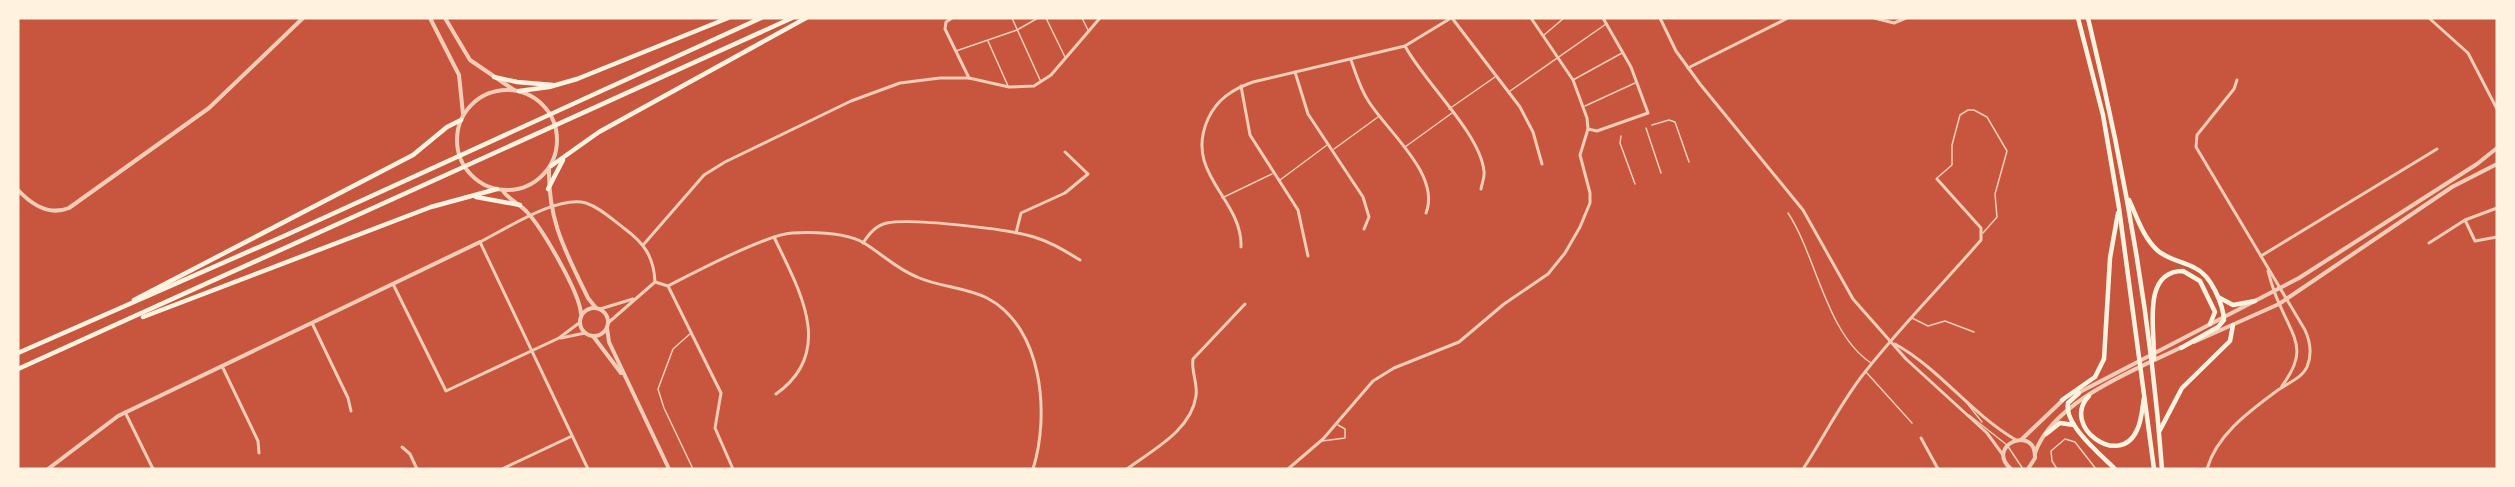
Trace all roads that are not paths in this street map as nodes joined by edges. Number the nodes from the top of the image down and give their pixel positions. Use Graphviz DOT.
graph roads {
  1 [pos="303,18"];
  2 [pos="430,18"];
  3 [pos="445,18"];
  4 [pos="728,18"];
  5 [pos="761,18"];
  6 [pos="792,18"];
  7 [pos="806,18"];
  8 [pos="952,18"];
  9 [pos="1012,18"];
  10 [pos="1038,18"];
  11 [pos="1046,18"];
  12 [pos="1082,18"];
  13 [pos="1100,18"];
  14 [pos="1451,18"];
  15 [pos="1531,18"];
  16 [pos="1564,18"];
  17 [pos="1603,18"];
  18 [pos="1660,18"];
  19 [pos="1788,18"];
  20 [pos="1874,18"];
  21 [pos="1906,18"];
  22 [pos="2078,18"];
  23 [pos="2088,18"];
  24 [pos="2428,18"];
  25 [pos="1606,23"];
  26 [pos="1017,30"];
  27 [pos="1089,31"];
  28 [pos="1544,35"];
  29 [pos="987,40"];
  30 [pos="1405,46"];
  31 [pos="956,52"];
  32 [pos="1623,52"];
  33 [pos="1065,58"];
  34 [pos="1559,58"];
  35 [pos="1351,60"];
  36 [pos="1688,68"];
  37 [pos="1295,72"];
  38 [pos="1498,75"];
  39 [pos="495,77"];
  40 [pos="969,78"];
  41 [pos="1573,80"];
  42 [pos="2236,80"];
  43 [pos="1042,82"];
  44 [pos="1638,82"];
  45 [pos="553,85"];
  46 [pos="1241,86"];
  47 [pos="1009,87"];
  48 [pos="517,91"];
  49 [pos="1510,91"];
  50 [pos="1584,106"];
  51 [pos="1449,109"];
  52 [pos="2497,109"];
  53 [pos="1452,113"];
  54 [pos="1379,116"];
  55 [pos="462,118"];
  56 [pos="1653,125"];
  57 [pos="1646,128"];
  58 [pos="1588,129"];
  59 [pos="1621,136"];
  60 [pos="1329,144"];
  61 [pos="1404,147"];
  62 [pos="2497,148"];
  63 [pos="2437,149"];
  64 [pos="1333,150"];
  65 [pos="1065,152"];
  66 [pos="564,158"];
  67 [pos="1689,162"];
  68 [pos="1542,164"];
  69 [pos="2497,164"];
  70 [pos="550,167"];
  71 [pos="1274,173"];
  72 [pos="1661,173"];
  73 [pos="1937,178"];
  74 [pos="1280,180"];
  75 [pos="1635,184"];
  76 [pos="548,189"];
  77 [pos="1481,189"];
  78 [pos="18,190"];
  79 [pos="499,190"];
  80 [pos="2126,192"];
  81 [pos="471,197"];
  82 [pos="1222,198"];
  83 [pos="520,205"];
  84 [pos="2118,208"];
  85 [pos="2497,208"];
  86 [pos="1426,213"];
  87 [pos="1788,213"];
  88 [pos="2465,220"];
  89 [pos="1364,229"];
  90 [pos="1983,232"];
  91 [pos="1016,233"];
  92 [pos="774,237"];
  93 [pos="2497,237"];
  94 [pos="480,242"];
  95 [pos="863,243"];
  96 [pos="2429,243"];
  97 [pos="644,244"];
  98 [pos="1241,247"];
  99 [pos="1308,256"];
  100 [pos="2261,256"];
  101 [pos="1080,260"];
  102 [pos="2266,267"];
  103 [pos="655,282"];
  104 [pos="393,284"];
  105 [pos="668,286"];
  106 [pos="2281,289"];
  107 [pos="2274,292"];
  108 [pos="2216,296"];
  109 [pos="635,298"];
  110 [pos="2286,299"];
  111 [pos="2255,301"];
  112 [pos="1245,304"];
  113 [pos="2279,304"];
  114 [pos="598,308"];
  115 [pos="581,314"];
  116 [pos="2224,317"];
  117 [pos="1912,318"];
  118 [pos="312,323"];
  119 [pos="579,323"];
  120 [pos="86,324"];
  121 [pos="2210,324"];
  122 [pos="607,325"];
  123 [pos="2233,325"];
  124 [pos="1974,332"];
  125 [pos="585,333"];
  126 [pos="692,333"];
  127 [pos="99,334"];
  128 [pos="593,336"];
  129 [pos="559,338"];
  130 [pos="1891,342"];
  131 [pos="2181,348"];
  132 [pos="532,350"];
  133 [pos="18,353"];
  134 [pos="1872,363"];
  135 [pos="222,366"];
  136 [pos="18,369"];
  137 [pos="1865,371"];
  138 [pos="2153,371"];
  139 [pos="628,383"];
  140 [pos="2145,389"];
  141 [pos="2280,389"];
  142 [pos="2079,393"];
  143 [pos="776,394"];
  144 [pos="2089,396"];
  145 [pos="1961,397"];
  146 [pos="2062,399"];
  147 [pos="2067,410"];
  148 [pos="351,411"];
  149 [pos="125,412"];
  150 [pos="1969,415"];
  151 [pos="1912,423"];
  152 [pos="1336,425"];
  153 [pos="1984,425"];
  154 [pos="2074,425"];
  155 [pos="2160,430"];
  156 [pos="2046,434"];
  157 [pos="572,436"];
  158 [pos="1921,438"];
  159 [pos="2018,440"];
  160 [pos="1321,441"];
  161 [pos="2007,445"];
  162 [pos="402,447"];
  163 [pos="259,453"];
  164 [pos="2003,455"];
  165 [pos="2035,456"];
  166 [pos="48,469"];
  167 [pos="153,469"];
  168 [pos="417,469"];
  169 [pos="502,469"];
  170 [pos="588,469"];
  171 [pos="669,469"];
  172 [pos="693,469"];
  173 [pos="733,469"];
  174 [pos="1033,469"];
  175 [pos="1127,469"];
  176 [pos="1288,469"];
  177 [pos="1803,469"];
  178 [pos="1938,469"];
  179 [pos="2010,469"];
  180 [pos="2023,469"];
  181 [pos="2028,469"];
  182 [pos="2036,469"];
  183 [pos="2057,469"];
  184 [pos="2096,469"];
  185 [pos="2115,469"];
  186 [pos="2154,469"];
  187 [pos="2162,469"];
  188 [pos="2207,469"];
  1 -- 78 [label="street"];
  2 -- 55 [label="street"];
  3 -- 39 [label="street"];
  4 -- 45 [label="main road"];
  5 -- 120 [label="main road"];
  6 -- 127 [label="main road"];
  7 -- 66 [label="main road"];
  8 -- 31 [label="street"];
  9 -- 26 [label="lane"];
  10 -- 26 [label="lane"];
  11 -- 33 [label="lane"];
  12 -- 27 [label="lane"];
  13 -- 27 [label="street"];
  14 -- 30 [label="street"];
  14 -- 38 [label="street"];
  15 -- 28 [label="street"];
  16 -- 28 [label="lane"];
  17 -- 25 [label="street"];
  18 -- 36 [label="street"];
  19 -- 36 [label="street"];
  20 -- 21 [label="street"];
  22 -- 84 [label="main road"];
  23 -- 80 [label="main road"];
  24 -- 52 [label="street"];
  25 -- 32 [label="street"];
  25 -- 34 [label="lane"];
  26 -- 29 [label="lane"];
  26 -- 43 [label="lane"];
  27 -- 33 [label="street"];
  28 -- 34 [label="street"];
  29 -- 31 [label="lane"];
  29 -- 47 [label="lane"];
  30 -- 35 [label="street"];
  30 -- 51 [label="street"];
  31 -- 40 [label="street"];
  32 -- 41 [label="lane"];
  32 -- 44 [label="street"];
  33 -- 43 [label="street"];
  34 -- 41 [label="street"];
  34 -- 49 [label="lane"];
  35 -- 37 [label="street"];
  35 -- 54 [label="street"];
  36 -- 130 [label="street"];
  37 -- 46 [label="street"];
  37 -- 60 [label="street"];
  38 -- 49 [label="street"];
  38 -- 51 [label="lane"];
  39 -- 45 [label="main road"];
  39 -- 48 [label="street"];
  40 -- 47 [label="street"];
  40 -- 97 [label="street"];
  41 -- 50 [label="street"];
  42 -- 100 [label="street"];
  43 -- 47 [label="street"];
  44 -- 50 [label="lane"];
  44 -- 58 [label="street"];
  45 -- 48 [label="main road"];
  46 -- 71 [label="street"];
  46 -- 82 [label="street"];
  48 -- 55 [label="street"];
  48 -- 70 [label="street"];
  49 -- 68 [label="street"];
  50 -- 58 [label="street"];
  51 -- 53 [label="street"];
  53 -- 61 [label="lane"];
  53 -- 77 [label="street"];
  54 -- 61 [label="street"];
  54 -- 64 [label="lane"];
  55 -- 79 [label="street"];
  55 -- 120 [label="main road"];
  56 -- 67 [label="lane"];
  57 -- 72 [label="lane"];
  58 -- 152 [label="street"];
  59 -- 75 [label="lane"];
  60 -- 64 [label="street"];
  60 -- 74 [label="lane"];
  61 -- 86 [label="street"];
  62 -- 106 [label="street"];
  63 -- 100 [label="street"];
  64 -- 89 [label="street"];
  65 -- 91 [label="street"];
  66 -- 70 [label="main road"];
  66 -- 76 [label="main road"];
  69 -- 110 [label="street"];
  70 -- 76 [label="street"];
  70 -- 79 [label="street"];
  71 -- 74 [label="street"];
  71 -- 82 [label="lane"];
  73 -- 90 [label="street"];
  73 -- 90 [label="lane"];
  74 -- 99 [label="street"];
  76 -- 114 [label="street"];
  79 -- 81 [label="main road"];
  79 -- 83 [label="street"];
  80 -- 108 [label="main road"];
  80 -- 138 [label="main road"];
  81 -- 83 [label="main road"];
  81 -- 127 [label="main road"];
  82 -- 98 [label="street"];
  83 -- 115 [label="street"];
  84 -- 140 [label="main road"];
  84 -- 146 [label="main road"];
  85 -- 88 [label="street"];
  87 -- 134 [label="lane"];
  88 -- 93 [label="street"];
  88 -- 96 [label="street"];
  90 -- 117 [label="street"];
  91 -- 95 [label="street"];
  91 -- 101 [label="street"];
  92 -- 95 [label="street"];
  92 -- 105 [label="street"];
  92 -- 143 [label="street"];
  94 -- 97 [label="street"];
  94 -- 104 [label="street"];
  94 -- 132 [label="street"];
  95 -- 174 [label="street"];
  97 -- 103 [label="street"];
  100 -- 102 [label="street"];
  102 -- 106 [label="street"];
  102 -- 107 [label="street"];
  103 -- 105 [label="street"];
  103 -- 109 [label="street"];
  104 -- 118 [label="street"];
  104 -- 132 [label="street"];
  105 -- 126 [label="street"];
  106 -- 107 [label="street"];
  106 -- 110 [label="street"];
  107 -- 111 [label="street"];
  107 -- 113 [label="street"];
  108 -- 111 [label="main road"];
  108 -- 116 [label="main road"];
  109 -- 114 [label="street"];
  109 -- 122 [label="street"];
  110 -- 113 [label="street"];
  110 -- 141 [label="street"];
  111 -- 116 [label="street"];
  112 -- 175 [label="street"];
  113 -- 123 [label="street"];
  113 -- 141 [label="street"];
  114 -- 115 [label="street"];
  114 -- 122 [label="street"];
  115 -- 119 [label="street"];
  116 -- 121 [label="street"];
  116 -- 131 [label="main road"];
  117 -- 124 [label="lane"];
  117 -- 130 [label="street"];
  118 -- 135 [label="street"];
  118 -- 148 [label="street"];
  119 -- 125 [label="street"];
  119 -- 129 [label="street"];
  120 -- 133 [label="main road"];
  121 -- 138 [label="main road"];
  121 -- 142 [label="street"];
  122 -- 128 [label="street"];
  122 -- 139 [label="street"];
  123 -- 131 [label="street"];
  123 -- 155 [label="main road"];
  125 -- 128 [label="street"];
  125 -- 129 [label="street"];
  126 -- 172 [label="lane"];
  126 -- 173 [label="street"];
  127 -- 136 [label="main road"];
  128 -- 139 [label="street"];
  129 -- 132 [label="street"];
  130 -- 134 [label="street"];
  130 -- 145 [label="street"];
  130 -- 150 [label="street"];
  131 -- 144 [label="street"];
  132 -- 157 [label="street"];
  134 -- 137 [label="street"];
  135 -- 149 [label="street"];
  135 -- 163 [label="street"];
  137 -- 151 [label="lane"];
  137 -- 177 [label="street"];
  138 -- 155 [label="main road"];
  139 -- 171 [label="street"];
  140 -- 144 [label="main road"];
  140 -- 186 [label="main road"];
  141 -- 188 [label="street"];
  142 -- 146 [label="street"];
  142 -- 147 [label="main road"];
  144 -- 147 [label="street"];
  145 -- 153 [label="lane"];
  145 -- 159 [label="street"];
  146 -- 159 [label="street"];
  147 -- 154 [label="main road"];
  147 -- 156 [label="street"];
  149 -- 166 [label="street"];
  149 -- 167 [label="street"];
  150 -- 153 [label="lane"];
  150 -- 164 [label="street"];
  152 -- 160 [label="street"];
  152 -- 160 [label="lane"];
  153 -- 161 [label="lane"];
  154 -- 156 [label="main road"];
  154 -- 185 [label="main road"];
  155 -- 187 [label="main road"];
  156 -- 165 [label="street"];
  157 -- 169 [label="street"];
  157 -- 170 [label="street"];
  158 -- 178 [label="street"];
  159 -- 161 [label="street"];
  159 -- 165 [label="street"];
  160 -- 176 [label="street"];
  161 -- 164 [label="street"];
  161 -- 180 [label="lane"];
  162 -- 168 [label="street"];
  164 -- 179 [label="street"];
  165 -- 181 [label="street"];
  165 -- 182 [label="street"];
  183 -- 184 [label="lane"];
}
